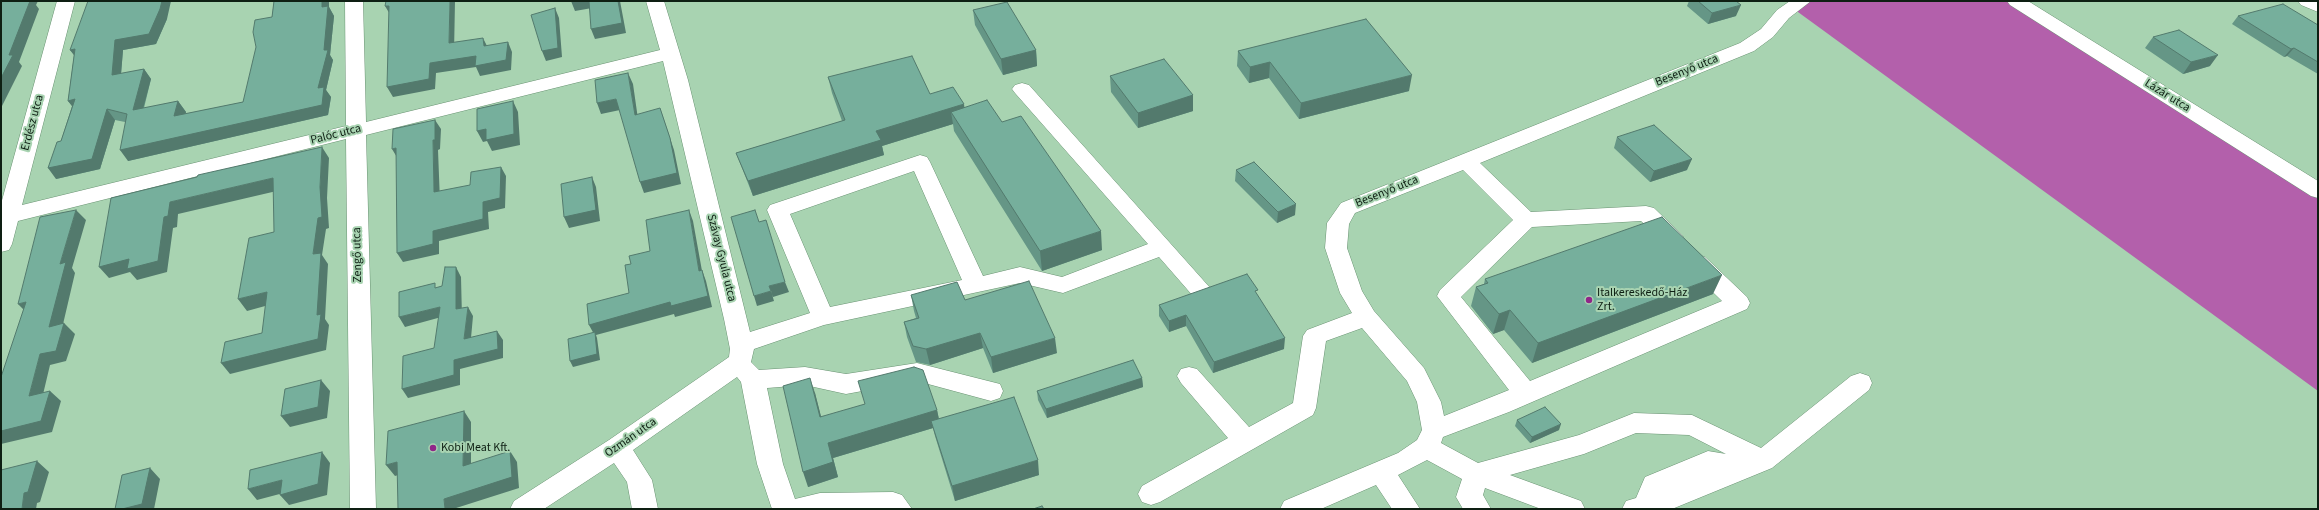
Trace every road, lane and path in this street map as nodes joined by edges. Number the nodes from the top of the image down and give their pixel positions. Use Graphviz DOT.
graph roads {
  1 [pos="66,1"];
  2 [pos="354,1"];
  3 [pos="655,1"];
  4 [pos="1802,1"];
  5 [pos="2016,1"];
  6 [pos="2307,1"];
  7 [pos="2318,7"];
  8 [pos="671,53"];
  9 [pos="1022,89"];
  10 [pos="355,130"];
  11 [pos="1465,160"];
  12 [pos="2318,191"];
  13 [pos="5,217"];
  14 [pos="1526,220"];
  15 [pos="1,244"];
  16 [pos="1163,247"];
  17 [pos="976,286"];
  18 [pos="1201,290"];
  19 [pos="823,316"];
  20 [pos="1366,317"];
  21 [pos="744,363"];
  22 [pos="1189,376"];
  23 [pos="1860,383"];
  24 [pos="991,391"];
  25 [pos="1526,393"];
  26 [pos="1430,438"];
  27 [pos="1246,441"];
  28 [pos="618,447"];
  29 [pos="1754,464"];
  30 [pos="1382,472"];
  31 [pos="1476,474"];
  32 [pos="1151,494"];
  33 [pos="1640,508"];
  34 [pos="363,509"];
  35 [pos="523,509"];
  36 [pos="645,509"];
  37 [pos="785,509"];
  38 [pos="798,509"];
  39 [pos="899,509"];
  40 [pos="1293,509"];
  41 [pos="1406,509"];
  42 [pos="1478,509"];
  43 [pos="1572,509"];
  1 -- 13 [label="street, Erdész utca"];
  2 -- 10 [label="street, Zengő utca"];
  3 -- 8 [label="street, Szávay Gyula utca"];
  4 -- 11 [label="street, Besenyő utca"];
  5 -- 12 [label="street, Lázár utca"];
  6 -- 7 [label="street"];
  8 -- 10 [label="street, Palóc utca"];
  8 -- 21 [label="street, Szávay Gyula utca"];
  9 -- 16 [label="street"];
  10 -- 13 [label="street, Palóc utca"];
  10 -- 34 [label="street, Zengő utca"];
  11 -- 14 [label="street"];
  11 -- 20 [label="street, Besenyő utca"];
  13 -- 15 [label="street, Erdész utca"];
  14 -- 25 [label="street"];
  14 -- 25 [label="street"];
  16 -- 17 [label="street"];
  16 -- 18 [label="street"];
  17 -- 19 [label="street"];
  17 -- 19 [label="street"];
  19 -- 21 [label="street"];
  20 -- 26 [label="street, Besenyő utca"];
  20 -- 27 [label="street"];
  21 -- 24 [label="street"];
  21 -- 28 [label="street, Ozmán utca"];
  21 -- 37 [label="street, Szávay Gyula utca"];
  22 -- 27 [label="street"];
  23 -- 29 [label="street"];
  25 -- 26 [label="street"];
  26 -- 30 [label="street"];
  26 -- 31 [label="street"];
  27 -- 32 [label="street"];
  28 -- 35 [label="street, Ozmán utca"];
  28 -- 36 [label="street"];
  29 -- 31 [label="street"];
  29 -- 33 [label="street"];
  30 -- 40 [label="street"];
  30 -- 41 [label="street"];
  31 -- 42 [label="street"];
  31 -- 43 [label="street"];
  38 -- 39 [label="street"];
}
